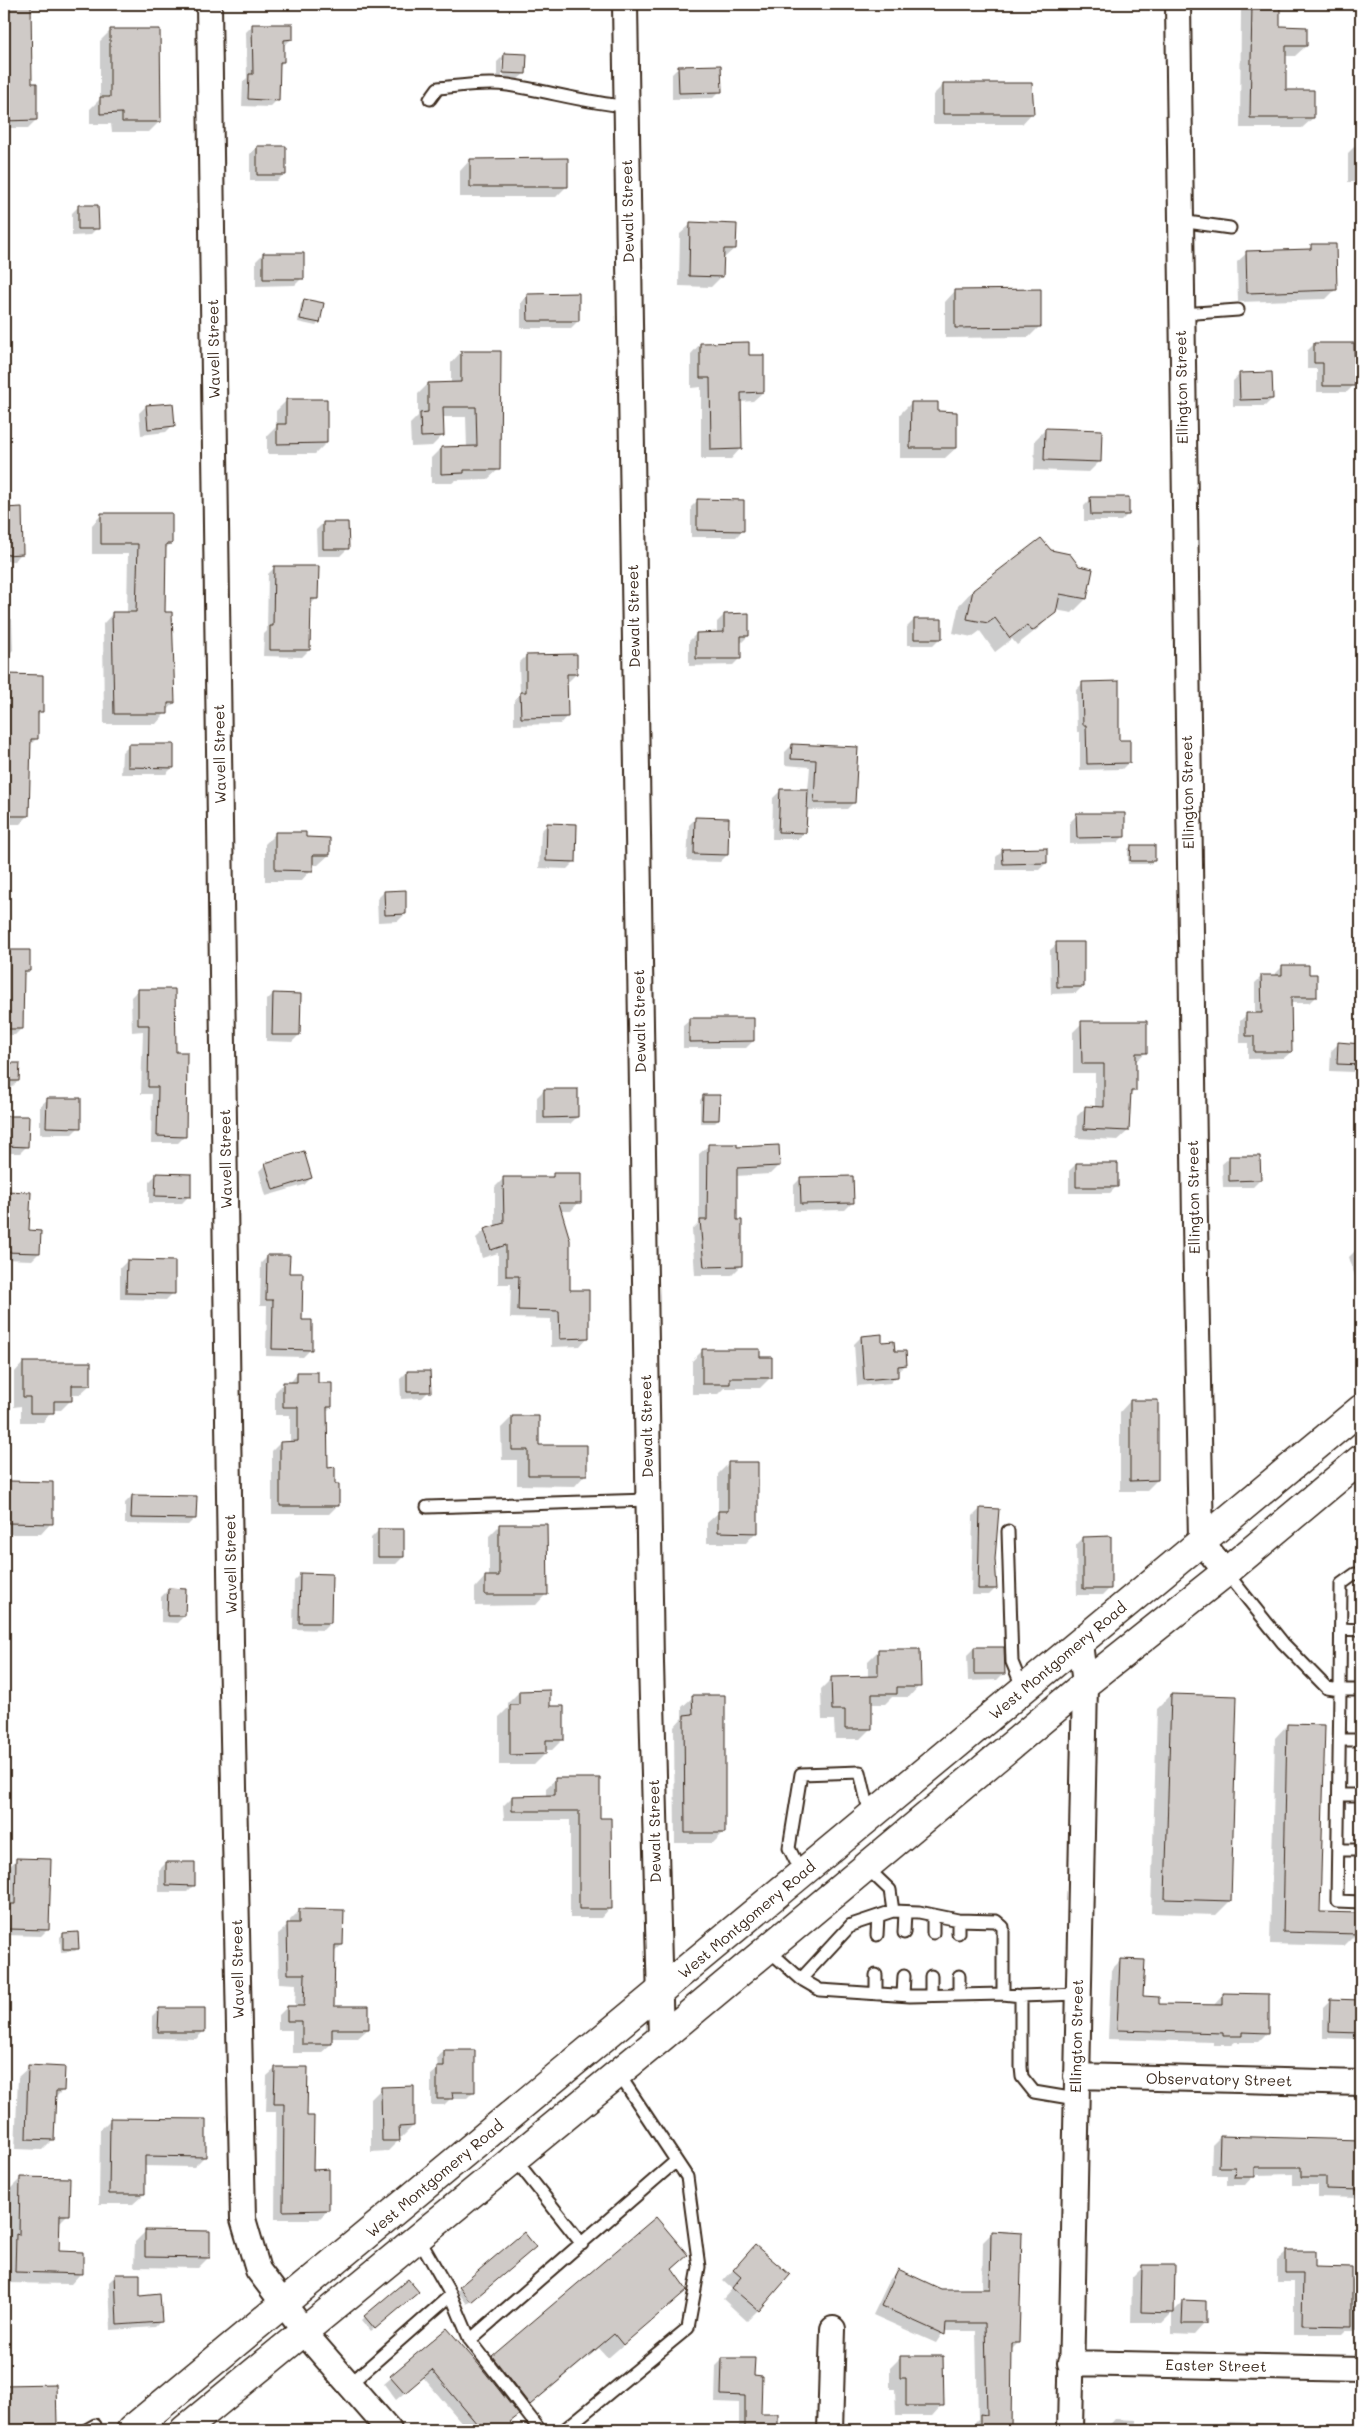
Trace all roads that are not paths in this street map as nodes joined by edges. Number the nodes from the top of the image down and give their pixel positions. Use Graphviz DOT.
graph roads {
  1 [pos="209,4"];
  2 [pos="625,4"];
  3 [pos="1178,4"];
  4 [pos="430,99"];
  5 [pos="626,106"];
  6 [pos="1180,220"];
  7 [pos="1230,228"];
  8 [pos="1238,310"];
  9 [pos="1182,314"];
  10 [pos="1361,1409"];
  11 [pos="1361,1459"];
  12 [pos="648,1500"];
  13 [pos="427,1507"];
  14 [pos="1008,1531"];
  15 [pos="1201,1541"];
  16 [pos="1226,1572"];
  17 [pos="1361,1574"];
  18 [pos="1341,1630"];
  19 [pos="1361,1630"];
  20 [pos="1080,1643"];
  21 [pos="1085,1684"];
  22 [pos="1023,1690"];
  23 [pos="1340,1690"];
  24 [pos="1361,1690"];
  25 [pos="1340,1740"];
  26 [pos="1361,1740"];
  27 [pos="1339,1795"];
  28 [pos="1361,1795"];
  29 [pos="871,1817"];
  30 [pos="1338,1850"];
  31 [pos="1361,1850"];
  32 [pos="866,1867"];
  33 [pos="802,1874"];
  34 [pos="1361,1902"];
  35 [pos="899,1911"];
  36 [pos="878,1916"];
  37 [pos="933,1916"];
  38 [pos="958,1920"];
  39 [pos="904,1933"];
  40 [pos="933,1933"];
  41 [pos="958,1933"];
  42 [pos="877,1935"];
  43 [pos="767,1949"];
  44 [pos="876,1975"];
  45 [pos="904,1976"];
  46 [pos="931,1976"];
  47 [pos="958,1976"];
  48 [pos="802,1979"];
  49 [pos="659,1993"];
  50 [pos="876,1994"];
  51 [pos="1003,1994"];
  52 [pos="1078,1994"];
  53 [pos="903,1995"];
  54 [pos="930,1995"];
  55 [pos="959,1995"];
  56 [pos="1021,1996"];
  57 [pos="661,2038"];
  58 [pos="618,2073"];
  59 [pos="1361,2083"];
  60 [pos="1076,2088"];
  61 [pos="514,2158"];
  62 [pos="676,2161"];
  63 [pos="418,2237"];
  64 [pos="582,2244"];
  65 [pos="451,2295"];
  66 [pos="282,2304"];
  67 [pos="304,2330"];
  68 [pos="833,2330"];
  69 [pos="470,2340"];
  70 [pos="1070,2363"];
  71 [pos="1361,2369"];
  72 [pos="350,2384"];
  73 [pos="131,2430"];
  74 [pos="184,2430"];
  75 [pos="389,2430"];
  76 [pos="540,2430"];
  77 [pos="564,2430"];
  78 [pos="830,2430"];
  79 [pos="1070,2430"];
  1 -- 66 [label="street, Wavell Street"];
  2 -- 5 [label="street, Dewalt Street"];
  3 -- 6 [label="street, Ellington Street"];
  4 -- 5 [label="lane"];
  5 -- 12 [label="street, Dewalt Street"];
  6 -- 7 [label="lane"];
  6 -- 9 [label="street, Ellington Street"];
  8 -- 9 [label="lane"];
  9 -- 15 [label="street, Ellington Street"];
  10 -- 15 [label="main road, West Montgomery Road"];
  11 -- 16 [label="main road"];
  12 -- 13 [label="lane"];
  12 -- 49 [label="street, Dewalt Street"];
  14 -- 22 [label="lane"];
  15 -- 16 [label="street"];
  15 -- 20 [label="main road, West Montgomery Road"];
  16 -- 21 [label="main road"];
  16 -- 23 [label="lane"];
  17 -- 18 [label="lane"];
  18 -- 19 [label="lane"];
  18 -- 23 [label="lane"];
  20 -- 21 [label="street, Ellington Street"];
  20 -- 22 [label="main road, West Montgomery Road"];
  21 -- 32 [label="main road"];
  21 -- 52 [label="street, Ellington Street"];
  22 -- 29 [label="main road, West Montgomery Road"];
  23 -- 24 [label="lane"];
  23 -- 25 [label="lane"];
  25 -- 26 [label="lane"];
  25 -- 27 [label="lane"];
  27 -- 28 [label="lane"];
  27 -- 30 [label="lane"];
  29 -- 33 [label="main road, West Montgomery Road"];
  29 -- 33 [label="lane"];
  30 -- 31 [label="lane"];
  30 -- 34 [label="lane"];
  32 -- 35 [label="lane"];
  32 -- 43 [label="main road"];
  33 -- 49 [label="main road, West Montgomery Road"];
  35 -- 36 [label="lane"];
  35 -- 37 [label="lane"];
  35 -- 39 [label="lane"];
  36 -- 42 [label="lane"];
  36 -- 48 [label="lane"];
  37 -- 38 [label="lane"];
  37 -- 40 [label="lane"];
  38 -- 41 [label="lane"];
  38 -- 51 [label="lane"];
  43 -- 48 [label="lane"];
  43 -- 57 [label="main road"];
  44 -- 50 [label="lane"];
  45 -- 53 [label="lane"];
  46 -- 54 [label="lane"];
  47 -- 55 [label="lane"];
  48 -- 50 [label="lane"];
  49 -- 57 [label="street, Dewalt Street"];
  49 -- 66 [label="main road, West Montgomery Road"];
  50 -- 53 [label="lane"];
  51 -- 55 [label="lane"];
  51 -- 56 [label="lane"];
  52 -- 56 [label="lane"];
  52 -- 60 [label="street, Ellington Street"];
  53 -- 54 [label="lane"];
  54 -- 55 [label="lane"];
  56 -- 60 [label="lane"];
  57 -- 58 [label="main road"];
  58 -- 61 [label="main road"];
  58 -- 62 [label="lane"];
  59 -- 60 [label="street, Observatory Street"];
  60 -- 70 [label="street, Ellington Street"];
  61 -- 63 [label="main road"];
  61 -- 64 [label="lane"];
  62 -- 64 [label="lane"];
  62 -- 77 [label="lane"];
  63 -- 65 [label="lane"];
  63 -- 67 [label="main road"];
  64 -- 69 [label="lane"];
  65 -- 69 [label="lane"];
  65 -- 72 [label="lane"];
  66 -- 67 [label="street, Wavell Street"];
  66 -- 73 [label="main road, West Montgomery Road"];
  67 -- 72 [label="street, Wavell Street"];
  67 -- 74 [label="main road"];
  68 -- 78 [label="street"];
  69 -- 76 [label="lane"];
  70 -- 71 [label="street, Easter Street"];
  70 -- 79 [label="street, Ellington Street"];
  72 -- 75 [label="street, Wavell Street"];
}
